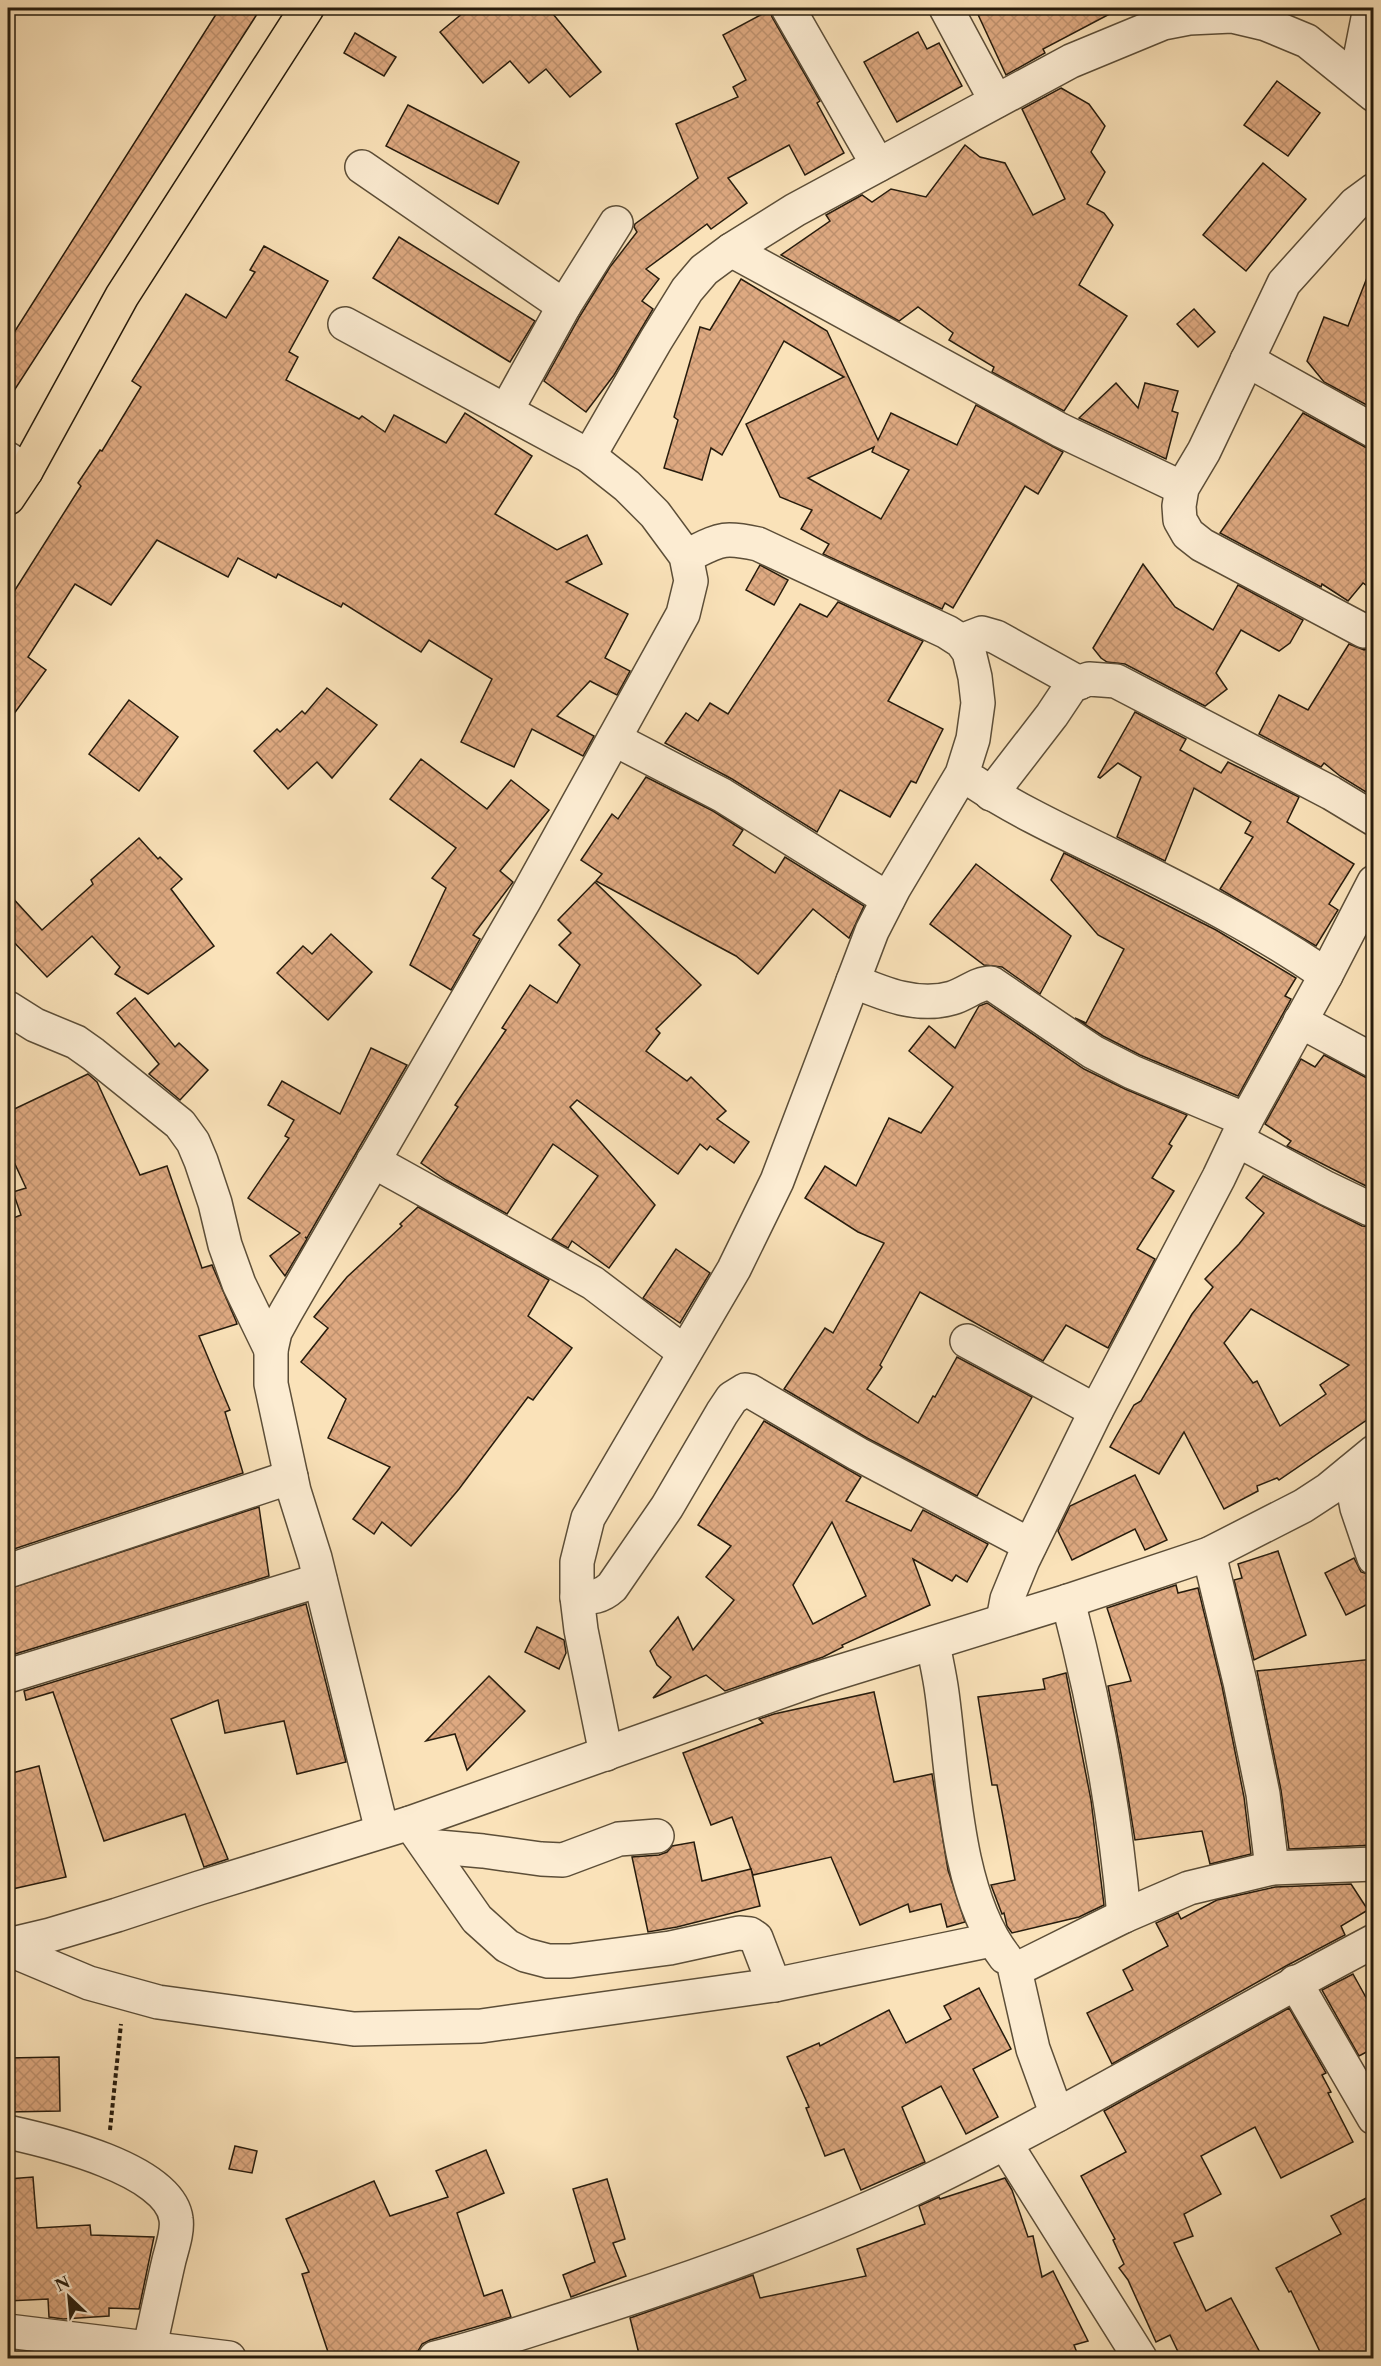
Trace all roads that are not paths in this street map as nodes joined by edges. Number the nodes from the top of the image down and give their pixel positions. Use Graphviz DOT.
graph roads {
  1 [pos="307,8"];
  2 [pos="788,8"];
  3 [pos="946,8"];
  4 [pos="1370,8"];
  5 [pos="1211,11"];
  6 [pos="1365,87"];
  7 [pos="996,101"];
  8 [pos="878,165"];
  9 [pos="362,167"];
  10 [pos="1374,190"];
  11 [pos="616,223"];
  12 [pos="731,250"];
  13 [pos="564,306"];
  14 [pos="345,324"];
  15 [pos="1246,360"];
  16 [pos="506,411"];
  17 [pos="1374,431"];
  18 [pos="589,456"];
  19 [pos="17,465"];
  20 [pos="1182,488"];
  21 [pos="8,498"];
  22 [pos="686,555"];
  23 [pos="1364,631"];
  24 [pos="961,641"];
  25 [pos="1079,683"];
  26 [pos="614,739"];
  27 [pos="962,774"];
  28 [pos="991,794"];
  29 [pos="1374,819"];
  30 [pos="1374,882"];
  31 [pos="888,899"];
  32 [pos="1326,975"];
  33 [pos="853,981"];
  34 [pos="8,1008"];
  35 [pos="1300,1021"];
  36 [pos="21,1033"];
  37 [pos="1374,1061"];
  38 [pos="1242,1130"];
  39 [pos="373,1161"];
  40 [pos="1370,1209"];
  41 [pos="968,1341"];
  42 [pos="271,1350"];
  43 [pos="684,1352"];
  44 [pos="1095,1411"];
  45 [pos="1362,1462"];
  46 [pos="291,1477"];
  47 [pos="1030,1545"];
  48 [pos="1209,1554"];
  49 [pos="1374,1558"];
  50 [pos="8,1571"];
  51 [pos="320,1580"];
  52 [pos="577,1597"];
  53 [pos="1068,1601"];
  54 [pos="1003,1620"];
  55 [pos="933,1644"];
  56 [pos="8,1676"];
  57 [pos="606,1754"];
  58 [pos="407,1834"];
  59 [pos="657,1836"];
  60 [pos="1374,1864"];
  61 [pos="1272,1868"];
  62 [pos="1124,1916"];
  63 [pos="991,1940"];
  64 [pos="1374,1941"];
  65 [pos="8,1945"];
  66 [pos="8,1950"];
  67 [pos="1015,1971"];
  68 [pos="1295,1982"];
  69 [pos="774,1985"];
  70 [pos="1057,2115"];
  71 [pos="1374,2118"];
  72 [pos="8,2132"];
  73 [pos="1005,2143"];
  74 [pos="8,2331"];
  75 [pos="164,2354"];
  76 [pos="228,2358"];
  77 [pos="435,2358"];
  78 [pos="1140,2358"];
  1 -- 19 [label="main road"];
  2 -- 8 [label="street"];
  3 -- 7 [label="street"];
  4 -- 6 [label="street"];
  5 -- 6 [label="street"];
  5 -- 7 [label="street"];
  7 -- 8 [label="street"];
  8 -- 12 [label="street"];
  9 -- 13 [label="street"];
  10 -- 15 [label="street"];
  11 -- 13 [label="street"];
  12 -- 18 [label="street"];
  12 -- 20 [label="street"];
  13 -- 16 [label="street"];
  14 -- 16 [label="street"];
  15 -- 17 [label="street"];
  15 -- 20 [label="street"];
  16 -- 18 [label="street"];
  18 -- 22 [label="street"];
  19 -- 21 [label="main road"];
  20 -- 23 [label="street"];
  22 -- 24 [label="street"];
  22 -- 26 [label="street"];
  24 -- 25 [label="street"];
  24 -- 27 [label="street"];
  25 -- 28 [label="street"];
  25 -- 29 [label="street"];
  26 -- 31 [label="street"];
  26 -- 39 [label="street"];
  27 -- 28 [label="street"];
  27 -- 31 [label="street"];
  28 -- 32 [label="street"];
  30 -- 32 [label="street"];
  31 -- 33 [label="street"];
  32 -- 35 [label="street"];
  33 -- 38 [label="street"];
  33 -- 43 [label="street"];
  34 -- 36 [label="street"];
  35 -- 37 [label="street"];
  35 -- 38 [label="street"];
  36 -- 42 [label="street"];
  38 -- 40 [label="street"];
  38 -- 44 [label="street"];
  39 -- 42 [label="street"];
  39 -- 43 [label="street"];
  41 -- 44 [label="street"];
  42 -- 46 [label="street"];
  43 -- 52 [label="street"];
  44 -- 47 [label="street"];
  45 -- 48 [label="street"];
  45 -- 49 [label="street"];
  46 -- 50 [label="street"];
  46 -- 51 [label="street"];
  47 -- 52 [label="street"];
  47 -- 54 [label="street"];
  48 -- 53 [label="street"];
  48 -- 61 [label="street"];
  51 -- 56 [label="street"];
  51 -- 58 [label="street"];
  52 -- 57 [label="street"];
  53 -- 54 [label="street"];
  53 -- 62 [label="street"];
  54 -- 55 [label="street"];
  55 -- 57 [label="street"];
  55 -- 63 [label="street"];
  57 -- 58 [label="street"];
  58 -- 59 [label="street"];
  58 -- 65 [label="street"];
  58 -- 69 [label="street"];
  60 -- 61 [label="street"];
  61 -- 62 [label="street"];
  62 -- 67 [label="street"];
  63 -- 67 [label="street"];
  63 -- 69 [label="street"];
  64 -- 68 [label="street"];
  66 -- 69 [label="street"];
  67 -- 70 [label="street"];
  68 -- 70 [label="street"];
  68 -- 71 [label="street"];
  70 -- 73 [label="street"];
  72 -- 75 [label="street"];
  73 -- 77 [label="street"];
  73 -- 78 [label="street"];
  74 -- 75 [label="street"];
  75 -- 76 [label="street"];
}
